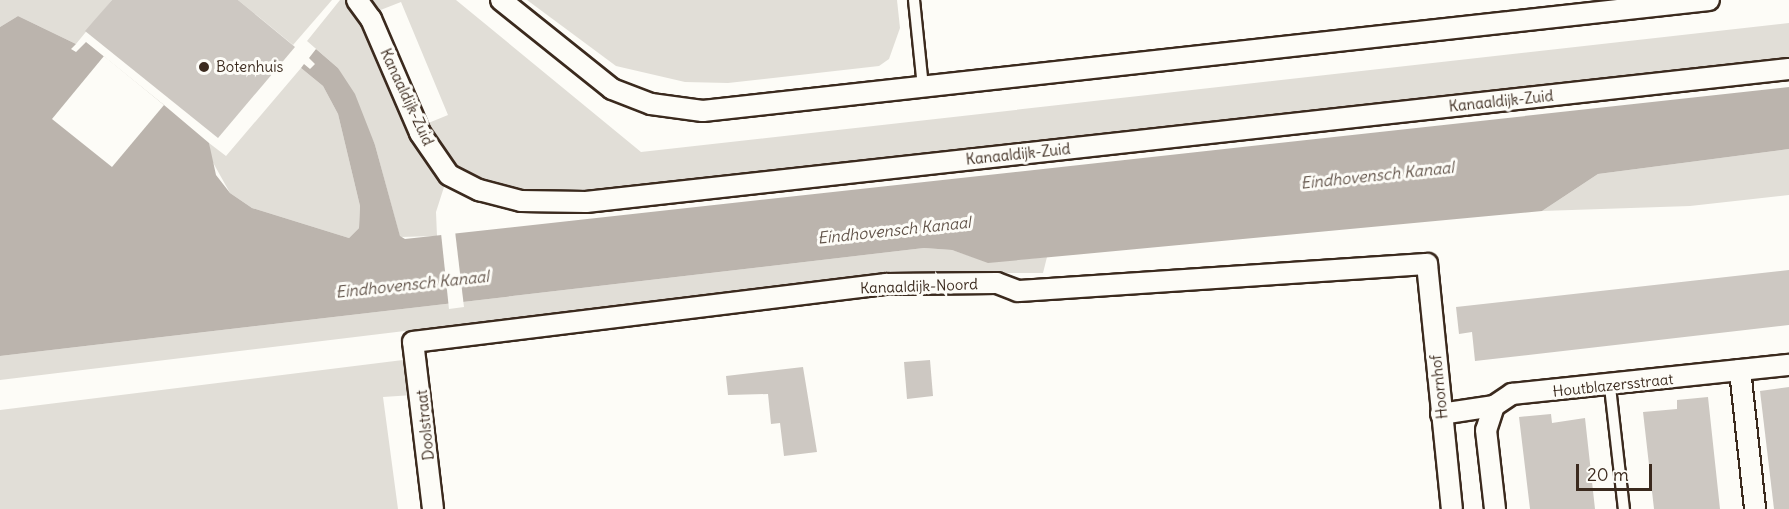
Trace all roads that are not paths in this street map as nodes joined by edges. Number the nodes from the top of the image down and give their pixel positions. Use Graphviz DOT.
graph roads {
  1 [pos="357,0"];
  2 [pos="501,0"];
  3 [pos="914,0"];
  4 [pos="1709,0"];
  5 [pos="1789,69"];
  6 [pos="923,87"];
  7 [pos="1427,264"];
  8 [pos="413,342"];
  9 [pos="1789,365"];
  10 [pos="1740,370"];
  11 [pos="1610,387"];
  12 [pos="1494,406"];
  13 [pos="1441,414"];
  14 [pos="433,509"];
  15 [pos="1452,509"];
  16 [pos="1495,509"];
  17 [pos="1624,509"];
  18 [pos="1755,509"];
  1 -- 5 [label="street, Kanaaldijk-Zuid"];
  2 -- 6 [label="street"];
  3 -- 6 [label="lane"];
  4 -- 6 [label="street"];
  7 -- 8 [label="street, Kanaaldijk-Noord"];
  7 -- 13 [label="street, Hoornhof"];
  8 -- 14 [label="street, Doolstraat"];
  9 -- 10 [label="street, Houtblazersstraat"];
  10 -- 11 [label="street, Houtblazersstraat"];
  10 -- 18 [label="street"];
  11 -- 12 [label="street, Houtblazersstraat"];
  11 -- 17 [label="lane"];
  12 -- 13 [label="street, Houtblazersstraat"];
  12 -- 16 [label="street"];
  13 -- 15 [label="street, Hoornhof"];
}
